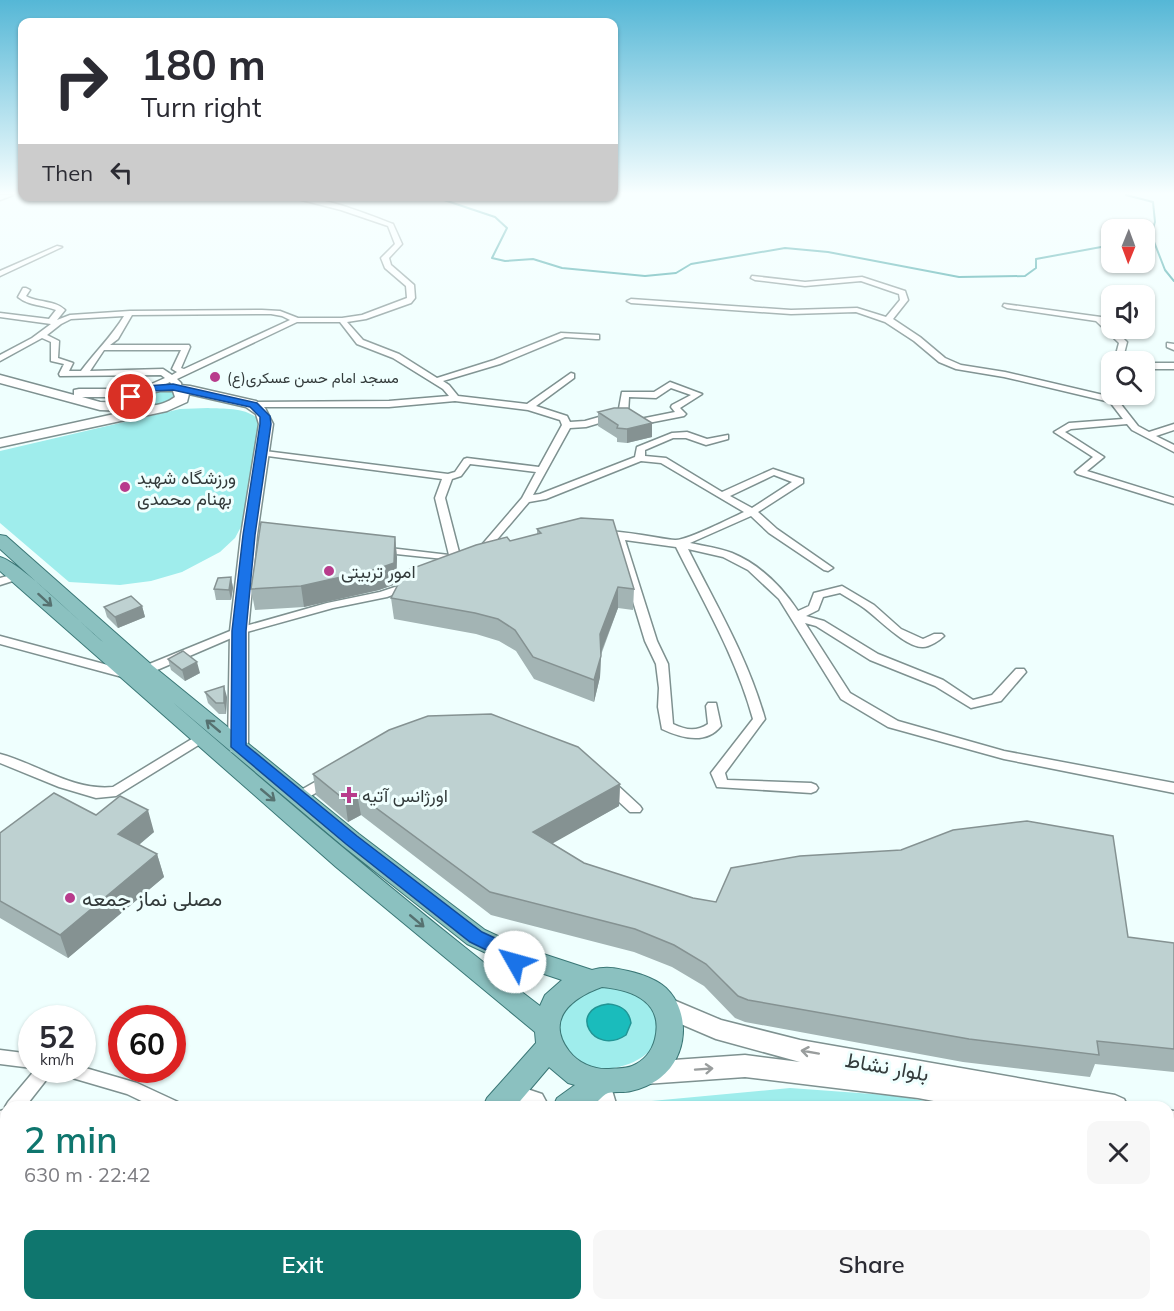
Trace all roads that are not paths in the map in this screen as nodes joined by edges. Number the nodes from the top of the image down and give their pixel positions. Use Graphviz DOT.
graph roads {
  1 [pos="39,256"];
  2 [pos="387,256"];
  3 [pos="0,274"];
  4 [pos="755,278"];
  5 [pos="26,290"];
  6 [pos="631,301"];
  7 [pos="1007,306"];
  8 [pos="130,313"];
  9 [pos="0,315"];
  10 [pos="296,320"];
  11 [pos="342,320"];
  12 [pos="888,320"];
  13 [pos="55,322"];
  14 [pos="41,335"];
  15 [pos="596,337"];
  16 [pos="102,348"];
  17 [pos="1121,351"];
  18 [pos="0,358"];
  19 [pos="1155,366"];
  20 [pos="1174,366"];
  21 [pos="182,371"];
  22 [pos="84,373"];
  23 [pos="571,376"];
  24 [pos="171,377"];
  25 [pos="0,380"];
  26 [pos="435,381"];
  27 [pos="150,388"];
  28 [pos="178,389"];
  29 [pos="51,393"];
  30 [pos="1101,395"];
  31 [pos="455,398"];
  32 [pos="134,399"];
  33 [pos="253,405"];
  34 [pos="1118,405"];
  35 [pos="100,406"];
  36 [pos="116,406"];
  37 [pos="171,406"];
  38 [pos="529,407"];
  39 [pos="156,409"];
  40 [pos="623,414"];
  41 [pos="88,420"];
  42 [pos="1129,421"];
  43 [pos="567,425"];
  44 [pos="1174,427"];
  45 [pos="67,428"];
  46 [pos="1149,435"];
  47 [pos="725,437"];
  48 [pos="0,443"];
  49 [pos="1174,449"];
  50 [pos="260,453"];
  51 [pos="640,458"];
  52 [pos="541,470"];
  53 [pos="448,477"];
  54 [pos="722,496"];
  55 [pos="526,499"];
  56 [pos="1174,501"];
  57 [pos="752,512"];
  58 [pos="591,533"];
  59 [pos="618,535"];
  60 [pos="0,540"];
  61 [pos="680,544"];
  62 [pos="375,549"];
  63 [pos="493,557"];
  64 [pos="473,561"];
  65 [pos="0,562"];
  66 [pos="453,564"];
  67 [pos="828,568"];
  68 [pos="18,576"];
  69 [pos="0,582"];
  70 [pos="417,582"];
  71 [pos="795,617"];
  72 [pos="239,631"];
  73 [pos="938,636"];
  74 [pos="0,640"];
  75 [pos="137,672"];
  76 [pos="1020,672"];
  77 [pos="712,706"];
  78 [pos="200,738"];
  79 [pos="238,747"];
  80 [pos="0,758"];
  81 [pos="597,773"];
  82 [pos="338,774"];
  83 [pos="812,788"];
  84 [pos="1174,788"];
  85 [pos="299,797"];
  86 [pos="634,809"];
  87 [pos="513,954"];
  88 [pos="486,979"];
  89 [pos="589,979"];
  90 [pos="664,1006"];
  91 [pos="548,1036"];
  92 [pos="0,1057"];
  93 [pos="18,1059"];
  94 [pos="645,1072"];
  95 [pos="96,1078"];
  96 [pos="34,1083"];
  97 [pos="605,1095"];
  98 [pos="19,1101"];
  99 [pos="159,1101"];
  100 [pos="501,1101"];
  101 [pos="511,1101"];
  102 [pos="531,1101"];
  103 [pos="586,1101"];
  104 [pos="994,1101"];
  105 [pos="1081,1101"];
  1 -- 3 [label="street"];
  2 -- 11 [label="street"];
  4 -- 12 [label="street"];
  5 -- 13 [label="street"];
  6 -- 12 [label="street"];
  7 -- 17 [label="street"];
  8 -- 10 [label="street"];
  8 -- 13 [label="street"];
  8 -- 16 [label="street"];
  9 -- 13 [label="street"];
  10 -- 11 [label="street"];
  10 -- 21 [label="street"];
  11 -- 26 [label="street"];
  12 -- 30 [label="street"];
  13 -- 14 [label="street"];
  14 -- 18 [label="street"];
  14 -- 22 [label="street"];
  15 -- 26 [label="street"];
  16 -- 21 [label="street"];
  16 -- 22 [label="street"];
  19 -- 20 [label="street"];
  21 -- 24 [label="street"];
  22 -- 24 [label="street"];
  23 -- 38 [label="street"];
  24 -- 27 [label="street"];
  24 -- 28 [label="street"];
  25 -- 29 [label="main road"];
  26 -- 31 [label="street"];
  27 -- 28 [label="main road"];
  27 -- 32 [label="main road"];
  28 -- 33 [label="main road"];
  28 -- 37 [label="main road"];
  29 -- 32 [label="main road"];
  29 -- 35 [label="main road"];
  31 -- 33 [label="street"];
  31 -- 38 [label="street"];
  32 -- 36 [label="main road"];
  32 -- 39 [label="main road"];
  33 -- 37 [label="main road"];
  33 -- 50 [label="main road"];
  34 -- 42 [label="street"];
  35 -- 36 [label="main road"];
  35 -- 41 [label="main road"];
  36 -- 41 [label="main road"];
  37 -- 39 [label="main road"];
  38 -- 43 [label="street"];
  39 -- 45 [label="main road"];
  40 -- 40 [label="street"];
  40 -- 43 [label="street"];
  41 -- 45 [label="main road"];
  42 -- 46 [label="street"];
  42 -- 56 [label="street"];
  43 -- 52 [label="street"];
  44 -- 46 [label="street"];
  45 -- 48 [label="main road"];
  46 -- 49 [label="street"];
  47 -- 51 [label="street"];
  50 -- 53 [label="street"];
  50 -- 72 [label="main road"];
  51 -- 54 [label="street"];
  51 -- 55 [label="street"];
  52 -- 53 [label="street"];
  52 -- 55 [label="street"];
  53 -- 66 [label="street"];
  54 -- 57 [label="street"];
  54 -- 57 [label="street"];
  55 -- 64 [label="street"];
  57 -- 61 [label="street"];
  57 -- 67 [label="street"];
  58 -- 59 [label="street"];
  59 -- 61 [label="street"];
  59 -- 77 [label="street"];
  60 -- 75 [label="main road"];
  61 -- 71 [label="street"];
  61 -- 83 [label="street"];
  62 -- 66 [label="street"];
  63 -- 64 [label="street"];
  64 -- 66 [label="street"];
  65 -- 68 [label="main road"];
  68 -- 69 [label="street"];
  68 -- 75 [label="main road, one-way"];
  70 -- 72 [label="street"];
  71 -- 73 [label="street"];
  71 -- 76 [label="street"];
  71 -- 84 [label="street"];
  72 -- 75 [label="street"];
  72 -- 79 [label="main road"];
  74 -- 75 [label="street"];
  75 -- 78 [label="main road"];
  79 -- 75 [label="main road, one-way"];
  78 -- 80 [label="street"];
  78 -- 88 [label="main road, one-way"];
  79 -- 85 [label="main road"];
  81 -- 86 [label="street"];
  82 -- 85 [label="street"];
  85 -- 87 [label="main road"];
  87 -- 88 [label="main road"];
  87 -- 89 [label="main road"];
  88 -- 91 [label="main road"];
  89 -- 90 [label="main road"];
  89 -- 91 [label="main road"];
  90 -- 94 [label="main road"];
  105 -- 90 [label="main road, بلوار نشاط, one-way"];
  91 -- 97 [label="main road"];
  91 -- 100 [label="main road"];
  92 -- 93 [label="street"];
  94 -- 97 [label="main road"];
  94 -- 104 [label="main road, بلوار نشاط, one-way"];
  95 -- 99 [label="street"];
  96 -- 98 [label="street"];
  97 -- 103 [label="main road"];
  101 -- 102 [label="main road"];
}
